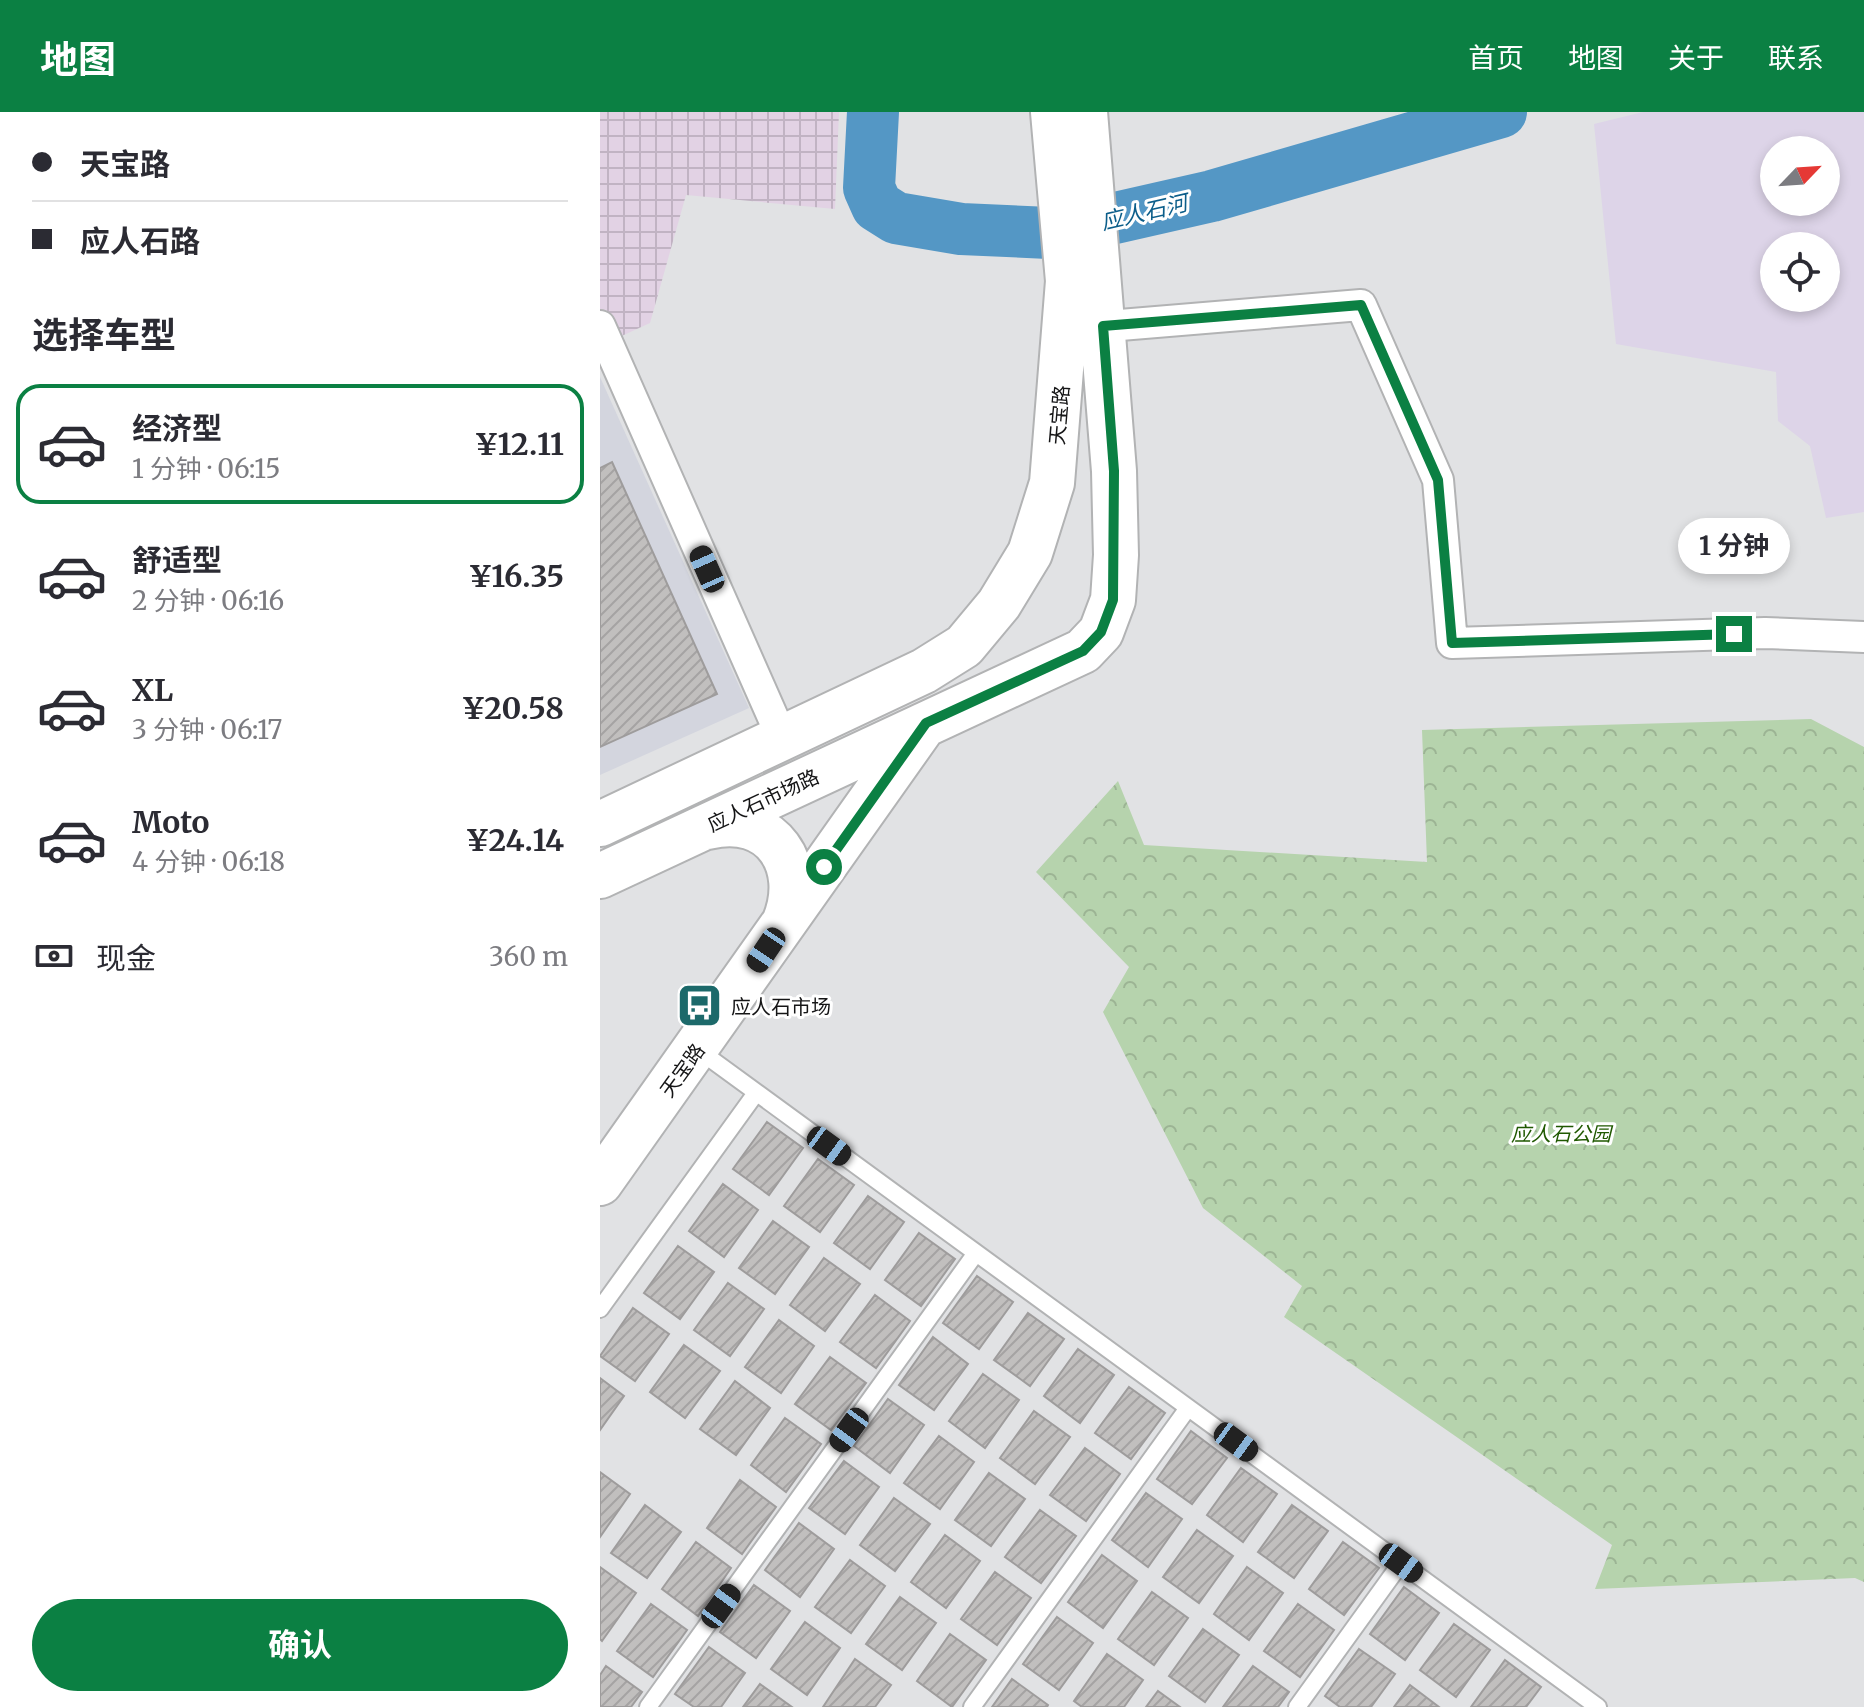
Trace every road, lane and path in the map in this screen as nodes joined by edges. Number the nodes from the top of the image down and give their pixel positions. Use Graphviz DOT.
graph roads {
  1 [pos="1053,112"];
  2 [pos="1085,112"];
  3 [pos="1074,171"];
  4 [pos="1085,328"];
  5 [pos="602,338"];
  6 [pos="1864,637"];
  7 [pos="926,723"];
  8 [pos="783,740"];
  9 [pos="600,824"];
  10 [pos="703,828"];
  11 [pos="600,876"];
  12 [pos="783,925"];
  13 [pos="697,1049"];
  14 [pos="756,1093"];
  15 [pos="600,1183"];
  16 [pos="976,1253"];
  17 [pos="600,1309"];
  18 [pos="1188,1408"];
  19 [pos="1401,1563"];
  20 [pos="648,1707"];
  21 [pos="972,1707"];
  22 [pos="1297,1707"];
  23 [pos="1598,1707"];
  1 -- 3 [label="street, 天宝路"];
  2 -- 3 [label="street, 天宝路"];
  3 -- 4 [label="street, 天宝路"];
  4 -- 6 [label="street"];
  4 -- 7 [label="street, 天宝路"];
  4 -- 8 [label="street, 天宝路"];
  5 -- 8 [label="street"];
  7 -- 10 [label="street, 应人石市场路"];
  7 -- 12 [label="street, 天宝路"];
  8 -- 9 [label="street"];
  10 -- 11 [label="street, 应人石市场路"];
  10 -- 12 [label="street"];
  12 -- 13 [label="street, 天宝路"];
  13 -- 14 [label="lane"];
  13 -- 15 [label="street, 天宝路"];
  14 -- 16 [label="lane"];
  14 -- 17 [label="lane"];
  16 -- 18 [label="lane"];
  16 -- 20 [label="lane"];
  18 -- 19 [label="lane"];
  18 -- 21 [label="lane"];
  19 -- 22 [label="lane"];
  19 -- 23 [label="lane"];
}
